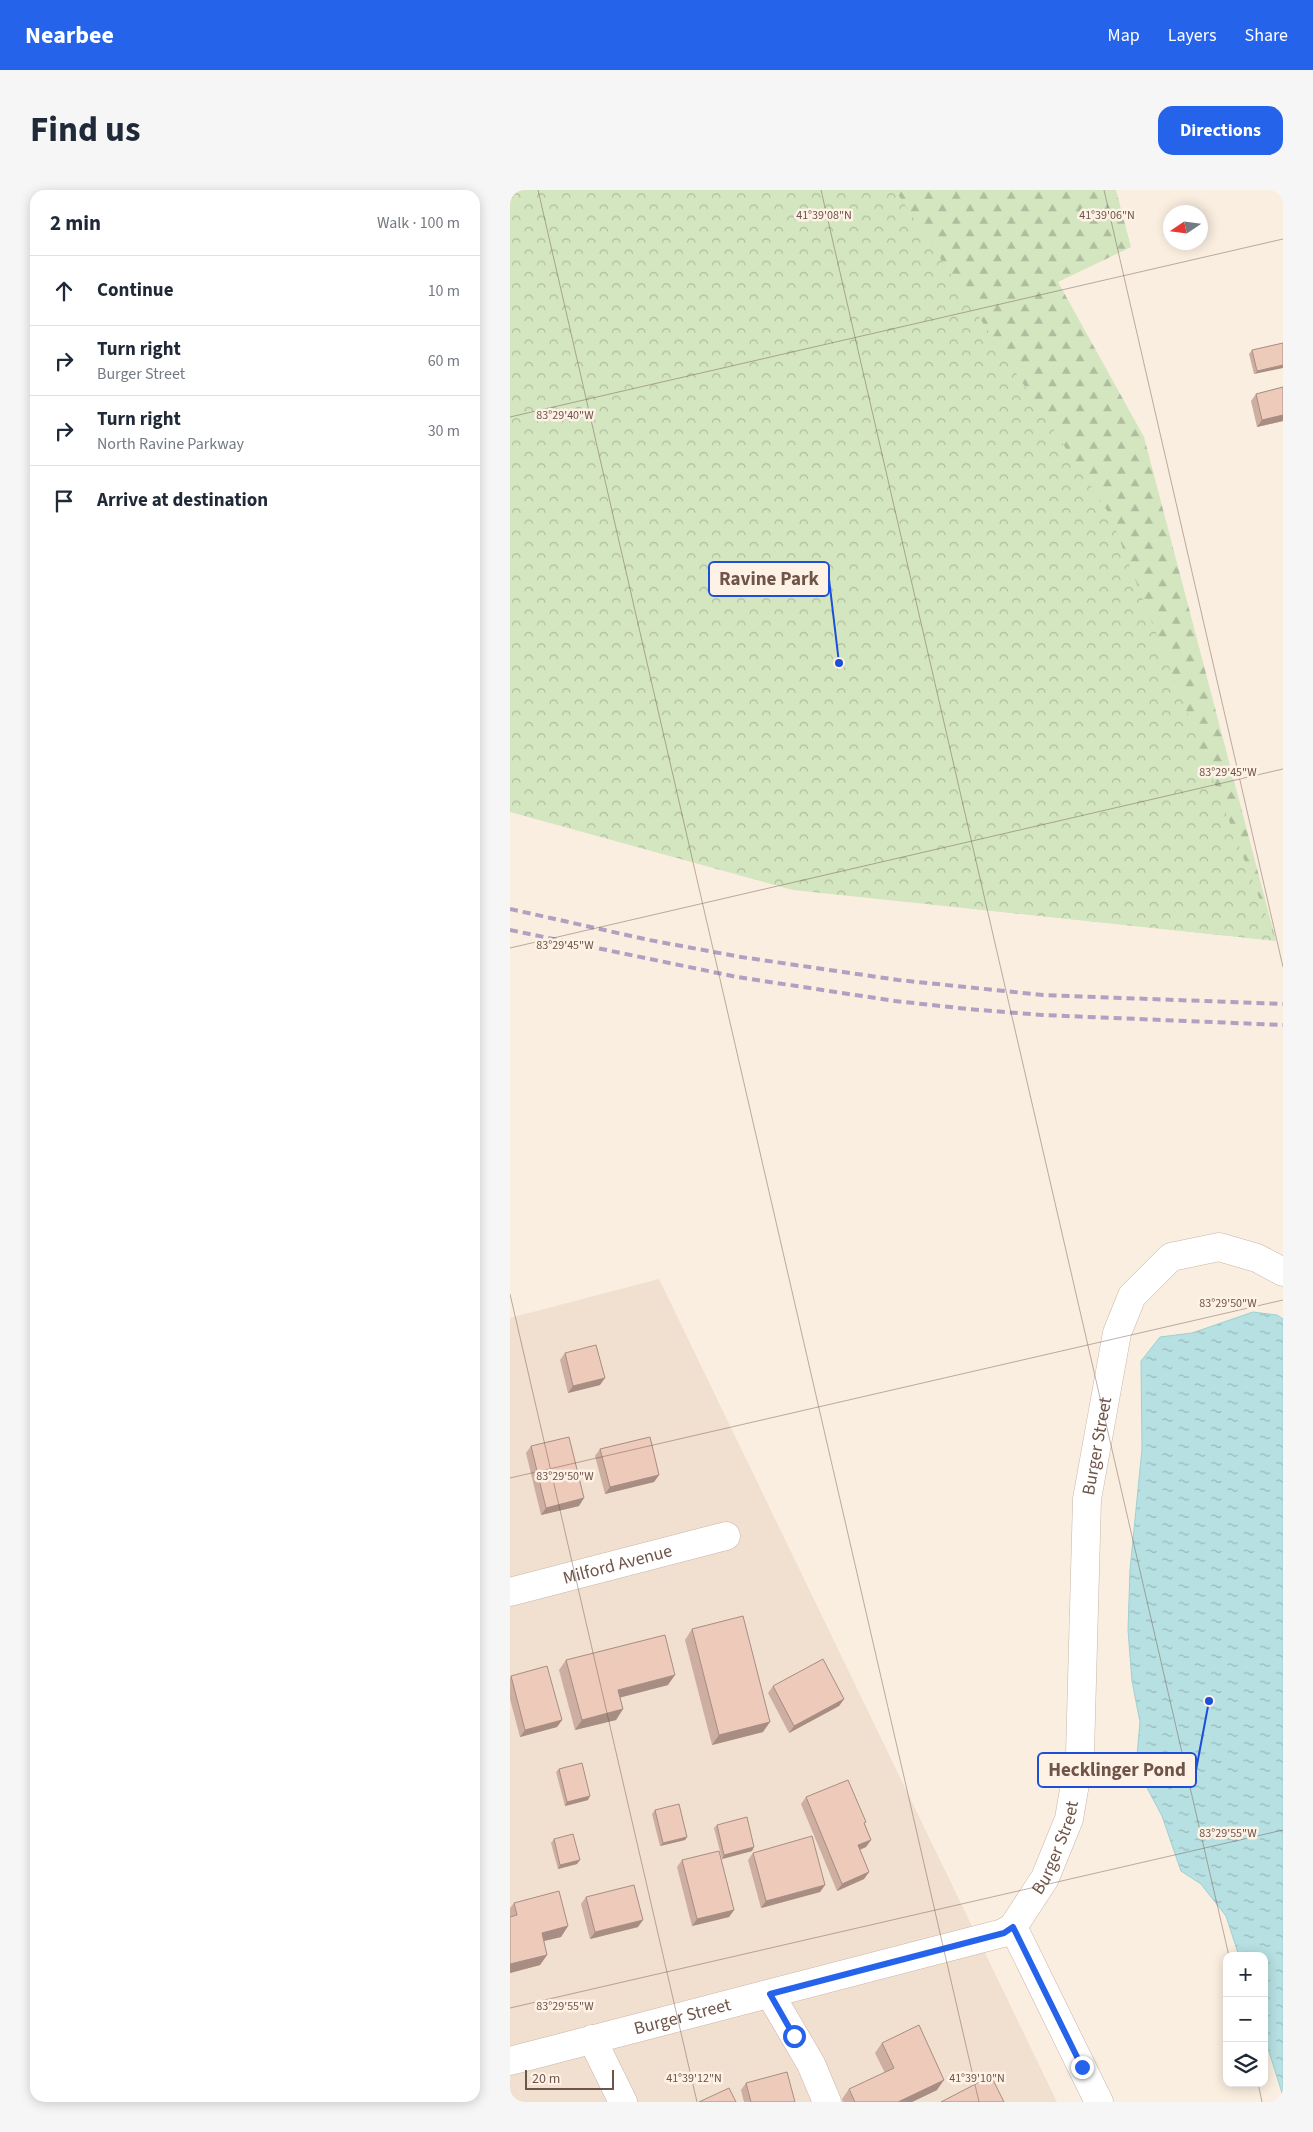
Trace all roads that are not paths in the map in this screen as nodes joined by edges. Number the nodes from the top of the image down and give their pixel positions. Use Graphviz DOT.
graph roads {
  1 [pos="1283,1272"];
  2 [pos="726,1536"];
  3 [pos="510,1592"];
  4 [pos="1013,1927"];
  5 [pos="770,1994"];
  6 [pos="592,2039"];
  7 [pos="510,2061"];
  8 [pos="623,2102"];
  9 [pos="827,2102"];
  10 [pos="1099,2102"];
  1 -- 4 [label="street, Burger Street"];
  2 -- 3 [label="street, Milford Avenue"];
  4 -- 5 [label="street, Burger Street"];
  4 -- 10 [label="street"];
  5 -- 6 [label="street, Burger Street"];
  5 -- 9 [label="street"];
  6 -- 7 [label="street, Burger Street"];
  6 -- 8 [label="street"];
}
